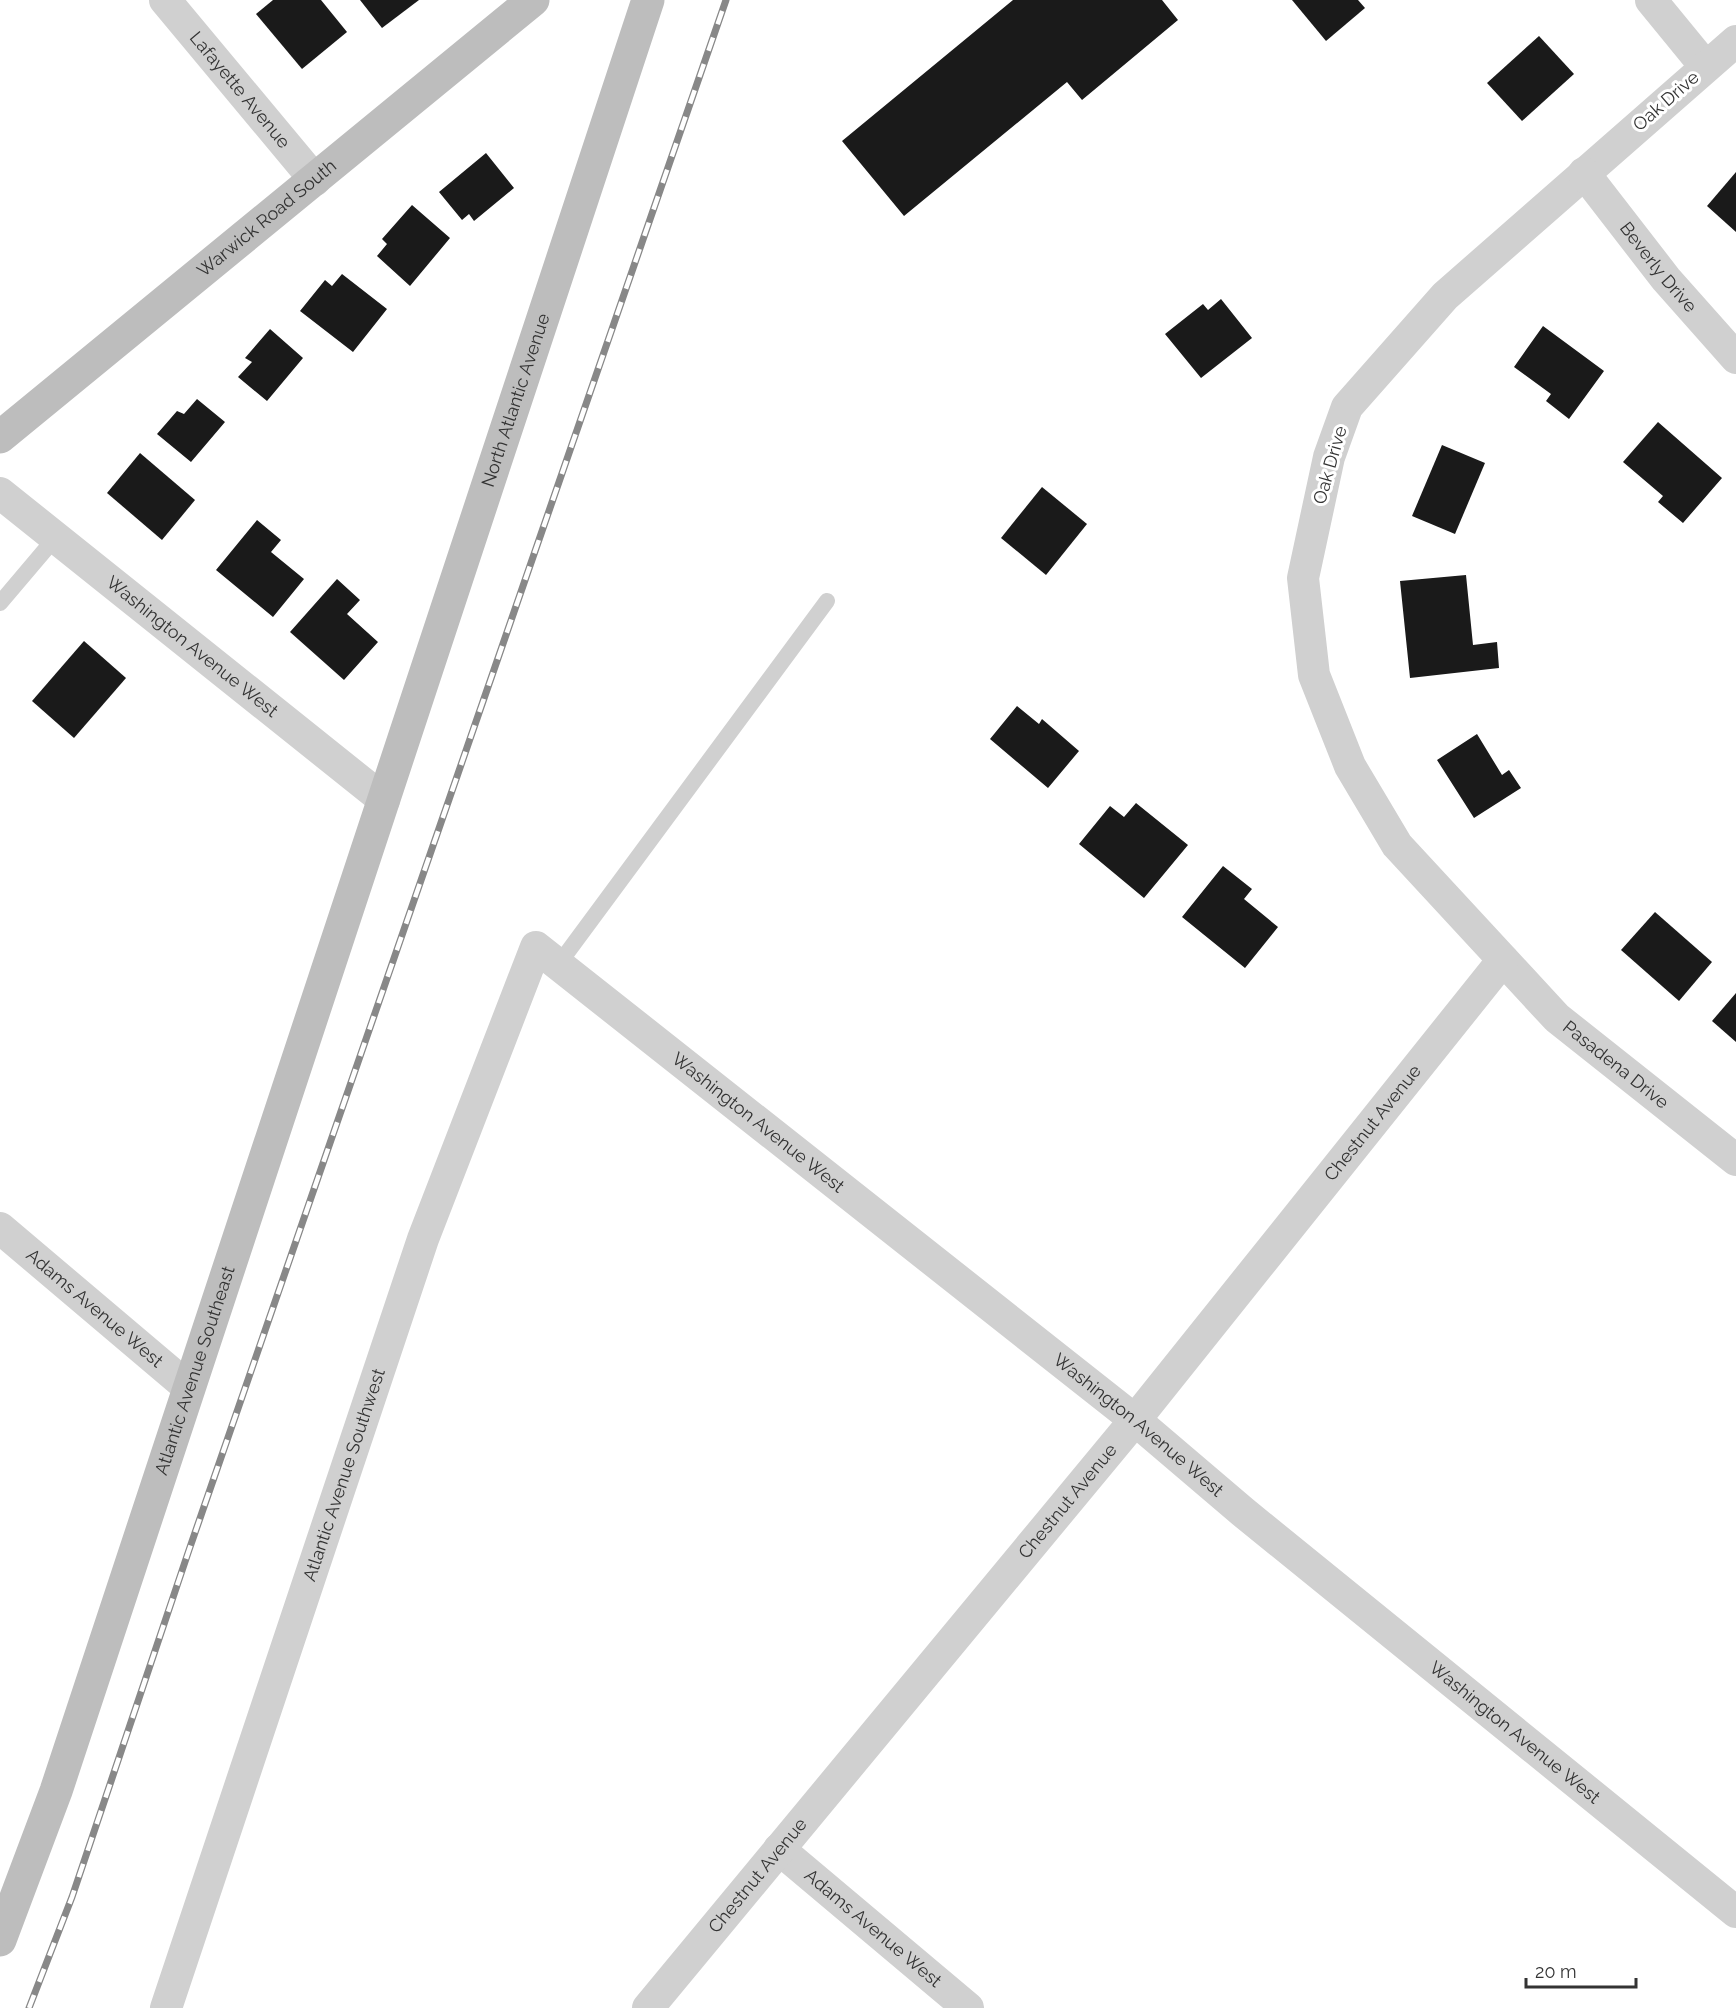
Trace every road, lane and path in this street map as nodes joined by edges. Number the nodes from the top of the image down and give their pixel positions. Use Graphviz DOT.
graph roads {
  1 [pos="165,0"];
  2 [pos="533,0"];
  3 [pos="648,0"];
  4 [pos="1651,0"];
  5 [pos="1736,41"];
  6 [pos="1705,66"];
  7 [pos="1584,173"];
  8 [pos="315,180"];
  9 [pos="1736,358"];
  10 [pos="0,437"];
  11 [pos="0,493"];
  12 [pos="56,537"];
  13 [pos="827,601"];
  14 [pos="0,603"];
  15 [pos="384,800"];
  16 [pos="547,956"];
  17 [pos="1503,960"];
  18 [pos="1736,1160"];
  19 [pos="0,1228"];
  20 [pos="189,1388"];
  21 [pos="1135,1420"];
  22 [pos="779,1849"];
  23 [pos="1736,1912"];
  24 [pos="0,1940"];
  25 [pos="166,2008"];
  26 [pos="648,2008"];
  27 [pos="968,2008"];
  1 -- 8 [label="street, Lafayette Avenue"];
  2 -- 8 [label="street, Warwick Road South"];
  3 -- 15 [label="street, North Atlantic Avenue"];
  4 -- 6 [label="street"];
  5 -- 6 [label="street, Oak Drive"];
  6 -- 7 [label="street, Oak Drive"];
  7 -- 9 [label="street, Beverly Drive"];
  7 -- 17 [label="street, Oak Drive"];
  8 -- 10 [label="street, Warwick Road South"];
  11 -- 12 [label="street, Washington Avenue West"];
  12 -- 14 [label="lane"];
  12 -- 15 [label="street, Washington Avenue West"];
  13 -- 16 [label="lane"];
  15 -- 20 [label="street, Atlantic Avenue Southeast"];
  16 -- 21 [label="street, Washington Avenue West"];
  16 -- 25 [label="street, Atlantic Avenue Southwest"];
  17 -- 18 [label="street, Pasadena Drive"];
  17 -- 21 [label="street, Chestnut Avenue"];
  19 -- 20 [label="street, Adams Avenue West"];
  20 -- 24 [label="street, Atlantic Avenue Southeast"];
  21 -- 22 [label="street, Chestnut Avenue"];
  21 -- 23 [label="street, Washington Avenue West"];
  22 -- 26 [label="street, Chestnut Avenue"];
  22 -- 27 [label="street, Adams Avenue West"];
}
